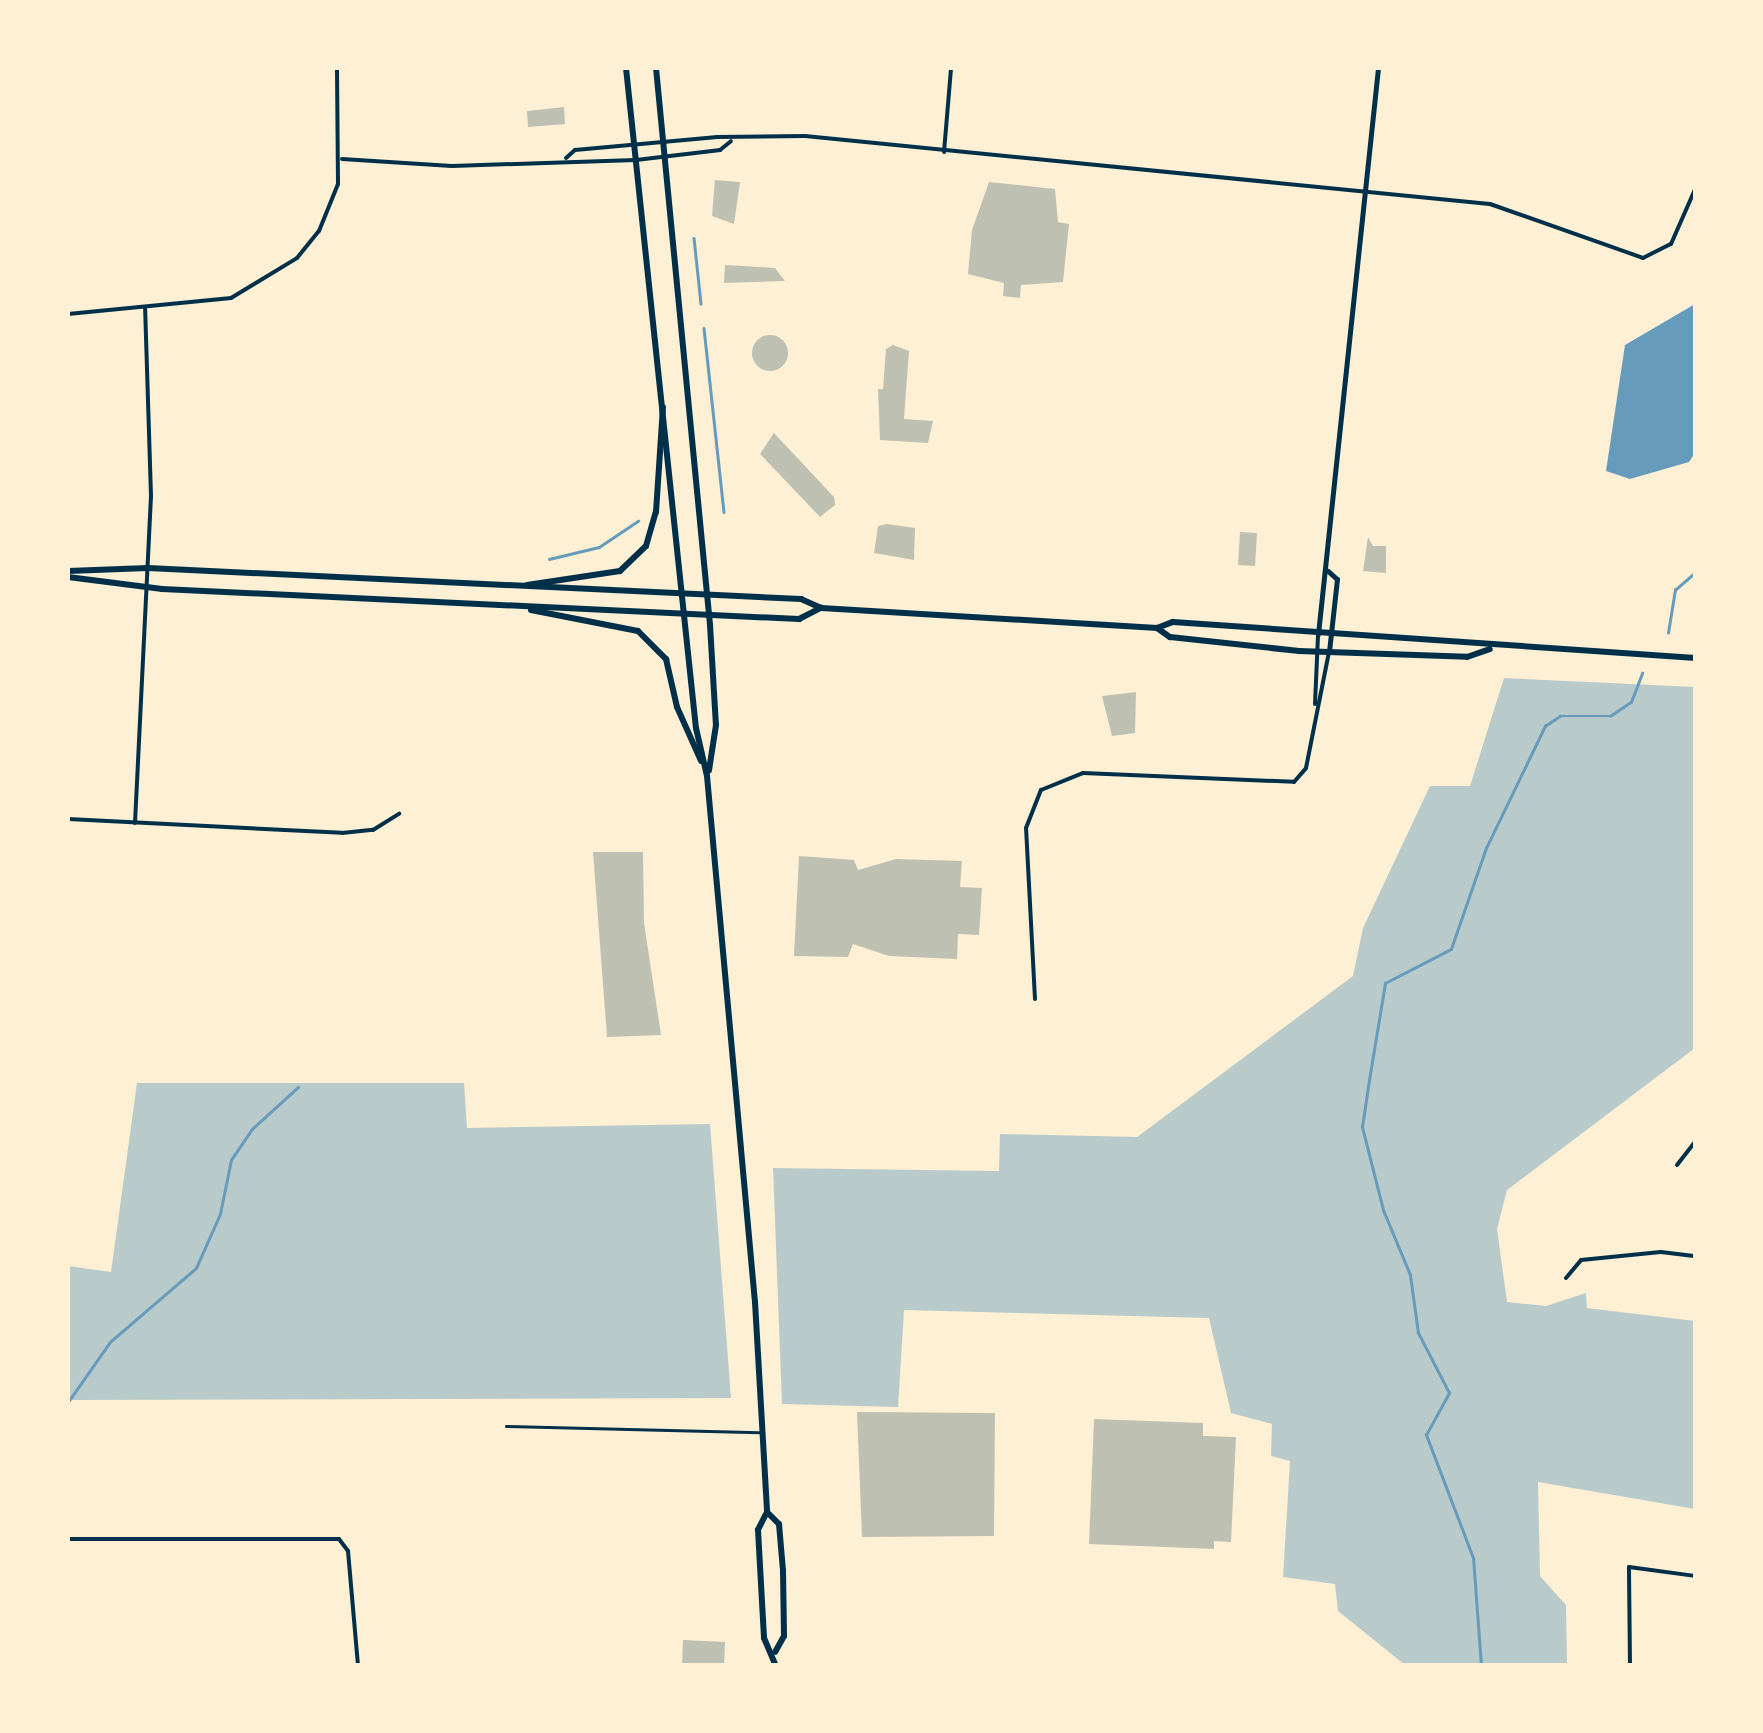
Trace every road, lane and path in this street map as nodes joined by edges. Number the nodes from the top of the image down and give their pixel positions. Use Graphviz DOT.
graph roads {
  1 [pos="337,68"];
  2 [pos="626,68"];
  3 [pos="656,68"];
  4 [pos="951,68"];
  5 [pos="1378,68"];
  6 [pos="730,141"];
  7 [pos="662,143"];
  8 [pos="634,145"];
  9 [pos="944,152"];
  10 [pos="566,158"];
  11 [pos="664,158"];
  12 [pos="342,159"];
  13 [pos="636,160"];
  14 [pos="1696,187"];
  15 [pos="1363,190"];
  16 [pos="145,308"];
  17 [pos="68,314"];
  18 [pos="664,401"];
  19 [pos="148,568"];
  20 [pos="1328,570"];
  21 [pos="68,574"];
  22 [pos="147,588"];
  23 [pos="510,588"];
  24 [pos="686,597"];
  25 [pos="706,597"];
  26 [pos="510,606"];
  27 [pos="821,608"];
  28 [pos="687,612"];
  29 [pos="707,613"];
  30 [pos="1157,628"];
  31 [pos="1318,634"];
  32 [pos="1332,634"];
  33 [pos="1491,649"];
  34 [pos="1316,651"];
  35 [pos="1329,652"];
  36 [pos="1696,658"];
  37 [pos="1315,704"];
  38 [pos="708,776"];
  39 [pos="399,814"];
  40 [pos="68,819"];
  41 [pos="135,823"];
  42 [pos="1034,998"];
  43 [pos="1696,1141"];
  44 [pos="1677,1165"];
  45 [pos="1696,1256"];
  46 [pos="1566,1278"];
  47 [pos="506,1426"];
  48 [pos="763,1432"];
  49 [pos="767,1512"];
  50 [pos="68,1538"];
  51 [pos="1696,1576"];
  52 [pos="774,1654"];
  53 [pos="358,1666"];
  54 [pos="776,1666"];
  55 [pos="1630,1666"];
  1 -- 12 [label="street"];
  2 -- 8 [label="main road"];
  3 -- 7 [label="main road"];
  4 -- 9 [label="street"];
  5 -- 15 [label="street"];
  6 -- 7 [label="street"];
  6 -- 9 [label="street"];
  6 -- 11 [label="street"];
  7 -- 8 [label="street"];
  7 -- 11 [label="main road"];
  8 -- 10 [label="street"];
  8 -- 13 [label="main road"];
  9 -- 15 [label="street"];
  10 -- 12 [label="street"];
  10 -- 13 [label="street"];
  11 -- 13 [label="street"];
  11 -- 25 [label="main road"];
  12 -- 16 [label="street"];
  13 -- 18 [label="main road"];
  14 -- 15 [label="street"];
  15 -- 20 [label="street"];
  16 -- 17 [label="street"];
  16 -- 19 [label="street"];
  18 -- 23 [label="main road"];
  18 -- 24 [label="main road"];
  19 -- 21 [label="main road"];
  19 -- 22 [label="street"];
  19 -- 23 [label="main road"];
  20 -- 31 [label="street"];
  20 -- 32 [label="street"];
  21 -- 22 [label="main road"];
  22 -- 26 [label="main road"];
  22 -- 41 [label="street"];
  23 -- 24 [label="main road"];
  24 -- 25 [label="main road"];
  24 -- 28 [label="main road"];
  25 -- 27 [label="main road"];
  25 -- 29 [label="main road"];
  26 -- 28 [label="main road"];
  26 -- 38 [label="main road"];
  27 -- 29 [label="main road"];
  27 -- 30 [label="main road"];
  28 -- 29 [label="main road"];
  28 -- 38 [label="main road"];
  29 -- 38 [label="main road"];
  30 -- 31 [label="main road"];
  30 -- 34 [label="main road"];
  31 -- 32 [label="main road"];
  31 -- 34 [label="street"];
  32 -- 33 [label="main road"];
  32 -- 35 [label="street"];
  33 -- 35 [label="main road"];
  33 -- 36 [label="main road"];
  34 -- 35 [label="main road"];
  34 -- 37 [label="street"];
  35 -- 37 [label="street"];
  37 -- 42 [label="street"];
  38 -- 48 [label="main road"];
  39 -- 41 [label="street"];
  40 -- 41 [label="street"];
  43 -- 44 [label="street"];
  45 -- 46 [label="street"];
  47 -- 48 [label="lane"];
  48 -- 49 [label="main road"];
  49 -- 52 [label="main road"];
  49 -- 52 [label="main road"];
  50 -- 53 [label="street"];
  51 -- 55 [label="street"];
  52 -- 54 [label="main road"];
}
